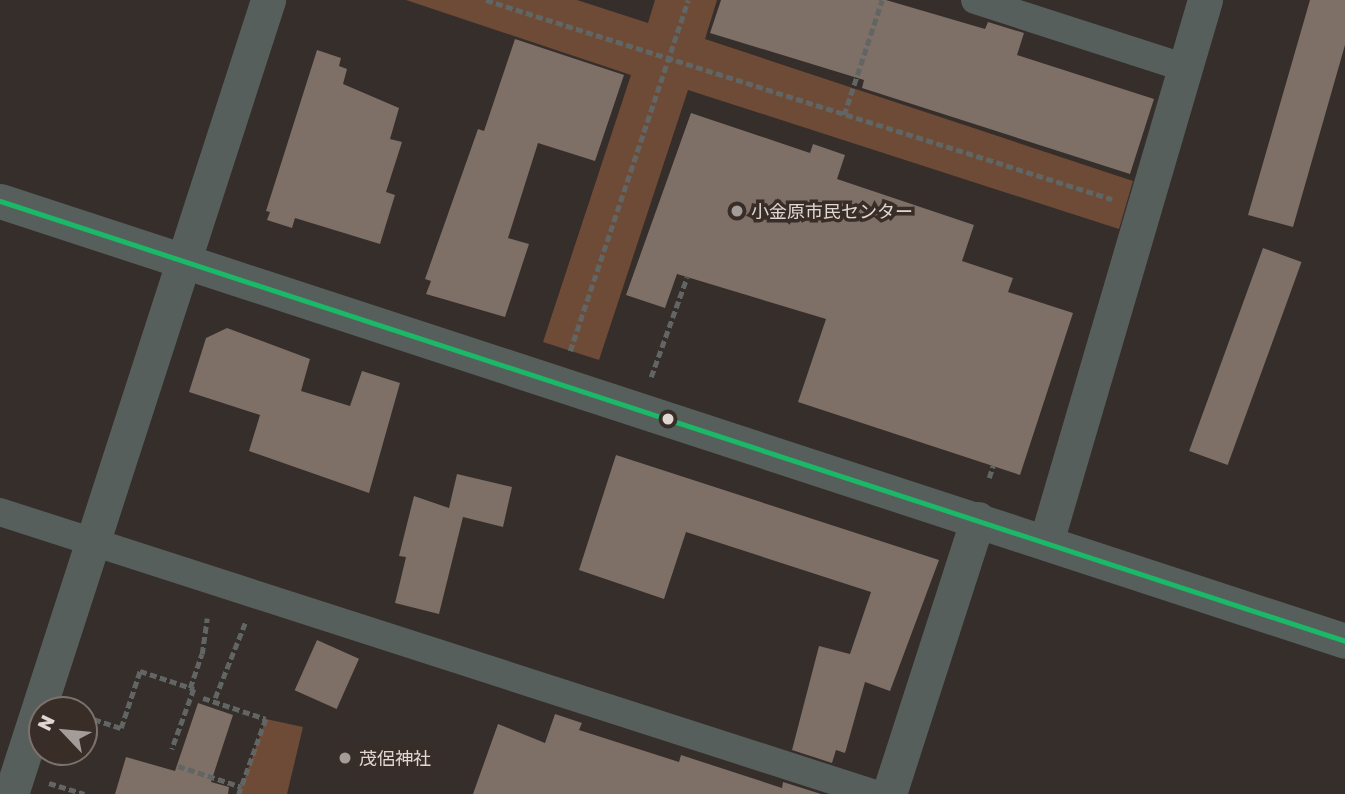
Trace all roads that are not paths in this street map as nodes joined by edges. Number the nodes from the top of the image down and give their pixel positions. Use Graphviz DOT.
graph roads {
  1 [pos="268,0"];
  2 [pos="975,0"];
  3 [pos="1205,0"];
  4 [pos="1185,68"];
  5 [pos="0,201"];
  6 [pos="184,260"];
  7 [pos="0,512"];
  8 [pos="978,519"];
  9 [pos="92,542"];
  10 [pos="1046,542"];
  11 [pos="1345,641"];
  12 [pos="12,794"];
  13 [pos="875,794"];
  14 [pos="889,794"];
  1 -- 6 [label="street"];
  2 -- 4 [label="street"];
  3 -- 4 [label="street"];
  4 -- 10 [label="street"];
  5 -- 6 [label="street"];
  6 -- 8 [label="street"];
  6 -- 9 [label="street"];
  7 -- 9 [label="street"];
  8 -- 10 [label="street"];
  8 -- 14 [label="street"];
  9 -- 12 [label="street"];
  9 -- 13 [label="street"];
  10 -- 11 [label="street"];
}
